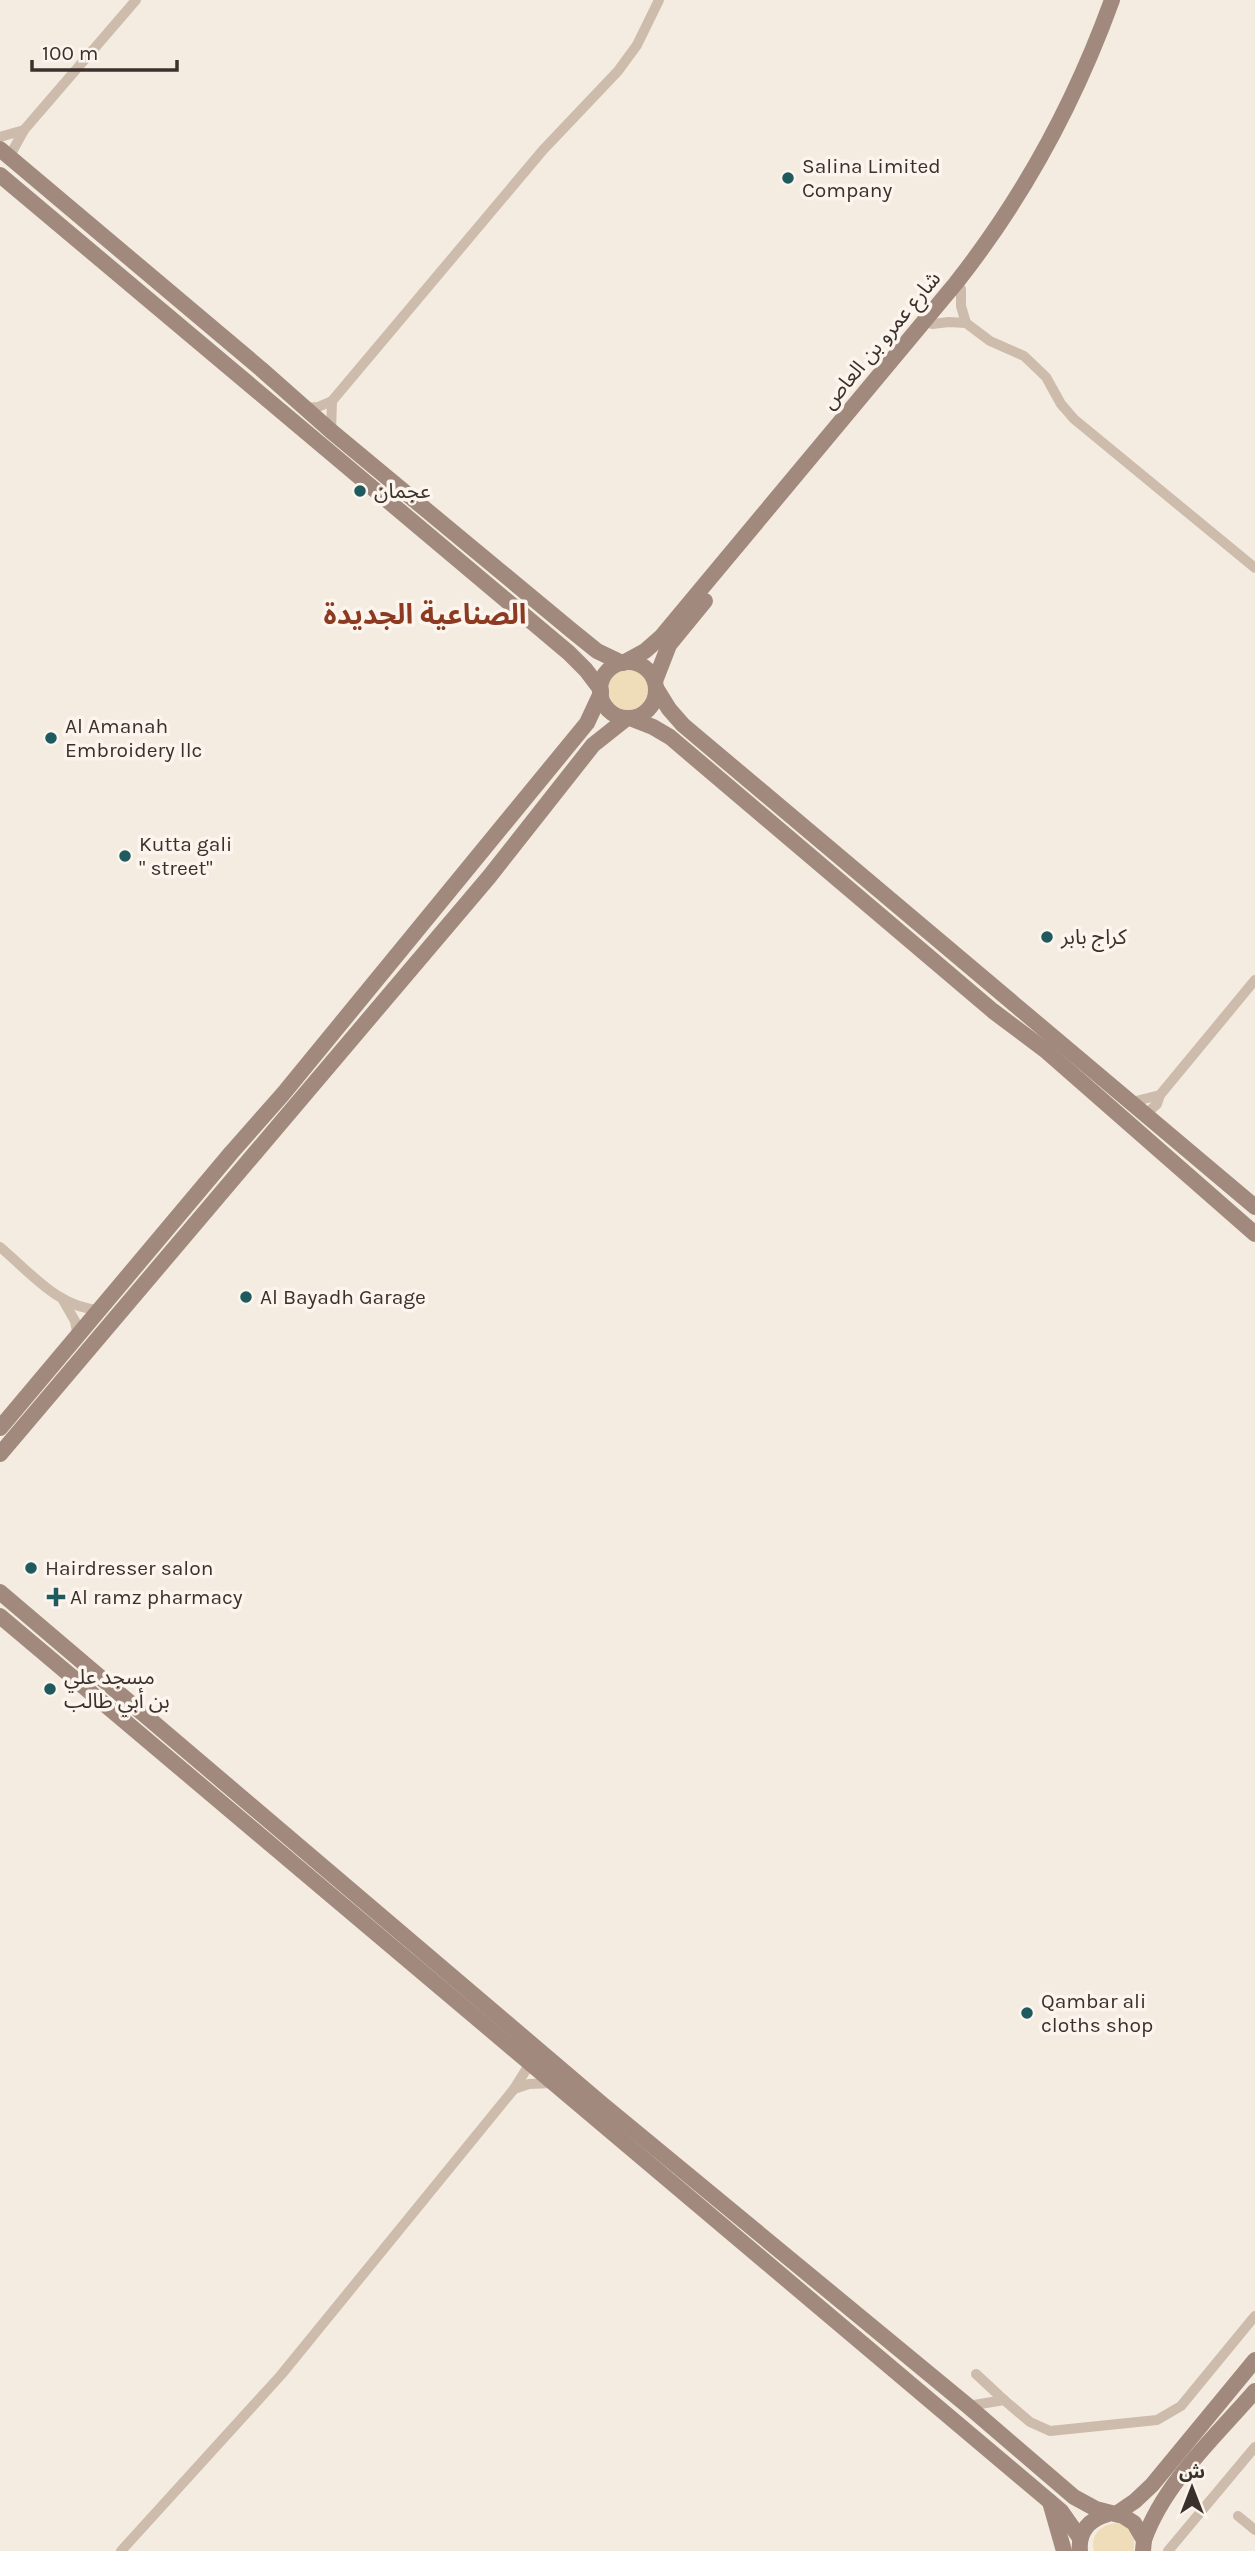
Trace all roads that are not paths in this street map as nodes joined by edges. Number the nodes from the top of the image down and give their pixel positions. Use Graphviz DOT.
graph roads {
  1 [pos="136,0"];
  2 [pos="659,0"];
  3 [pos="1112,0"];
  4 [pos="1120,0"];
  5 [pos="24,130"];
  6 [pos="0,137"];
  7 [pos="2,153"];
  8 [pos="0,175"];
  9 [pos="961,289"];
  10 [pos="966,323"];
  11 [pos="932,324"];
  12 [pos="191,334"];
  13 [pos="261,369"];
  14 [pos="332,401"];
  15 [pos="304,408"];
  16 [pos="331,431"];
  17 [pos="1255,568"];
  18 [pos="622,663"];
  19 [pos="655,685"];
  20 [pos="601,692"];
  21 [pos="628,718"];
  22 [pos="1255,980"];
  23 [pos="1089,1088"];
  24 [pos="283,1094"];
  25 [pos="1160,1095"];
  26 [pos="1132,1102"];
  27 [pos="1146,1114"];
  28 [pos="276,1130"];
  29 [pos="231,1153"];
  30 [pos="220,1193"];
  31 [pos="1255,1207"];
  32 [pos="1255,1234"];
  33 [pos="0,1247"];
  34 [pos="63,1300"];
  35 [pos="101,1310"];
  36 [pos="78,1336"];
  37 [pos="0,1428"];
  38 [pos="0,1454"];
  39 [pos="0,1592"];
  40 [pos="0,1616"];
  41 [pos="487,2025"];
  42 [pos="526,2037"];
  43 [pos="529,2065"];
  44 [pos="576,2081"];
  45 [pos="552,2083"];
  46 [pos="514,2089"];
  47 [pos="1255,2316"];
  48 [pos="1255,2360"];
  49 [pos="976,2374"];
  50 [pos="1255,2391"];
  51 [pos="1004,2400"];
  52 [pos="968,2406"];
  53 [pos="1255,2411"];
  54 [pos="1231,2419"];
  55 [pos="1255,2447"];
  56 [pos="1050,2502"];
  57 [pos="1112,2514"];
  58 [pos="1238,2516"];
  59 [pos="1255,2530"];
  60 [pos="1080,2545"];
  61 [pos="1143,2545"];
  62 [pos="1062,2549"];
  63 [pos="121,2551"];
  64 [pos="1168,2551"];
  1 -- 5 [label="street"];
  2 -- 14 [label="street"];
  3 -- 18 [label="main road, شارع عمرو بن العاص"];
  4 -- 9 [label="main road, شارع عمرو بن العاص"];
  5 -- 6 [label="street"];
  5 -- 7 [label="street"];
  7 -- 13 [label="main road"];
  8 -- 12 [label="main road"];
  9 -- 10 [label="street"];
  9 -- 11 [label="main road, شارع عمرو بن العاص"];
  10 -- 11 [label="street"];
  10 -- 17 [label="street"];
  11 -- 19 [label="main road, شارع عمرو بن العاص"];
  12 -- 13 [label="main road"];
  12 -- 20 [label="main road"];
  13 -- 15 [label="main road"];
  14 -- 15 [label="street"];
  14 -- 16 [label="street"];
  15 -- 16 [label="main road"];
  16 -- 18 [label="main road"];
  18 -- 19 [label="main road"];
  18 -- 20 [label="main road"];
  19 -- 21 [label="main road"];
  19 -- 26 [label="main road"];
  20 -- 21 [label="main road"];
  20 -- 24 [label="main road"];
  21 -- 23 [label="main road"];
  21 -- 28 [label="main road"];
  22 -- 25 [label="street"];
  23 -- 27 [label="main road"];
  23 -- 32 [label="main road"];
  24 -- 28 [label="main road"];
  24 -- 29 [label="main road"];
  25 -- 26 [label="street"];
  25 -- 27 [label="street"];
  26 -- 27 [label="main road"];
  27 -- 31 [label="main road"];
  28 -- 30 [label="main road"];
  29 -- 30 [label="main road"];
  29 -- 35 [label="main road"];
  30 -- 38 [label="main road"];
  33 -- 34 [label="street"];
  34 -- 35 [label="street"];
  34 -- 36 [label="street"];
  35 -- 36 [label="main road"];
  36 -- 37 [label="main road"];
  39 -- 42 [label="main road"];
  40 -- 41 [label="main road"];
  41 -- 42 [label="main road"];
  41 -- 43 [label="main road"];
  42 -- 44 [label="main road"];
  43 -- 44 [label="main road"];
  43 -- 45 [label="main road"];
  43 -- 46 [label="street"];
  44 -- 52 [label="main road"];
  45 -- 46 [label="street"];
  45 -- 56 [label="main road"];
  46 -- 63 [label="street"];
  47 -- 51 [label="street"];
  48 -- 57 [label="main road"];
  49 -- 51 [label="street"];
  50 -- 54 [label="main road"];
  51 -- 52 [label="street"];
  52 -- 57 [label="main road"];
  53 -- 54 [label="main road"];
  54 -- 61 [label="main road"];
  55 -- 64 [label="street"];
  56 -- 60 [label="main road"];
  56 -- 62 [label="main road"];
  57 -- 60 [label="main road"];
  57 -- 61 [label="main road"];
  58 -- 59 [label="street"];
}
